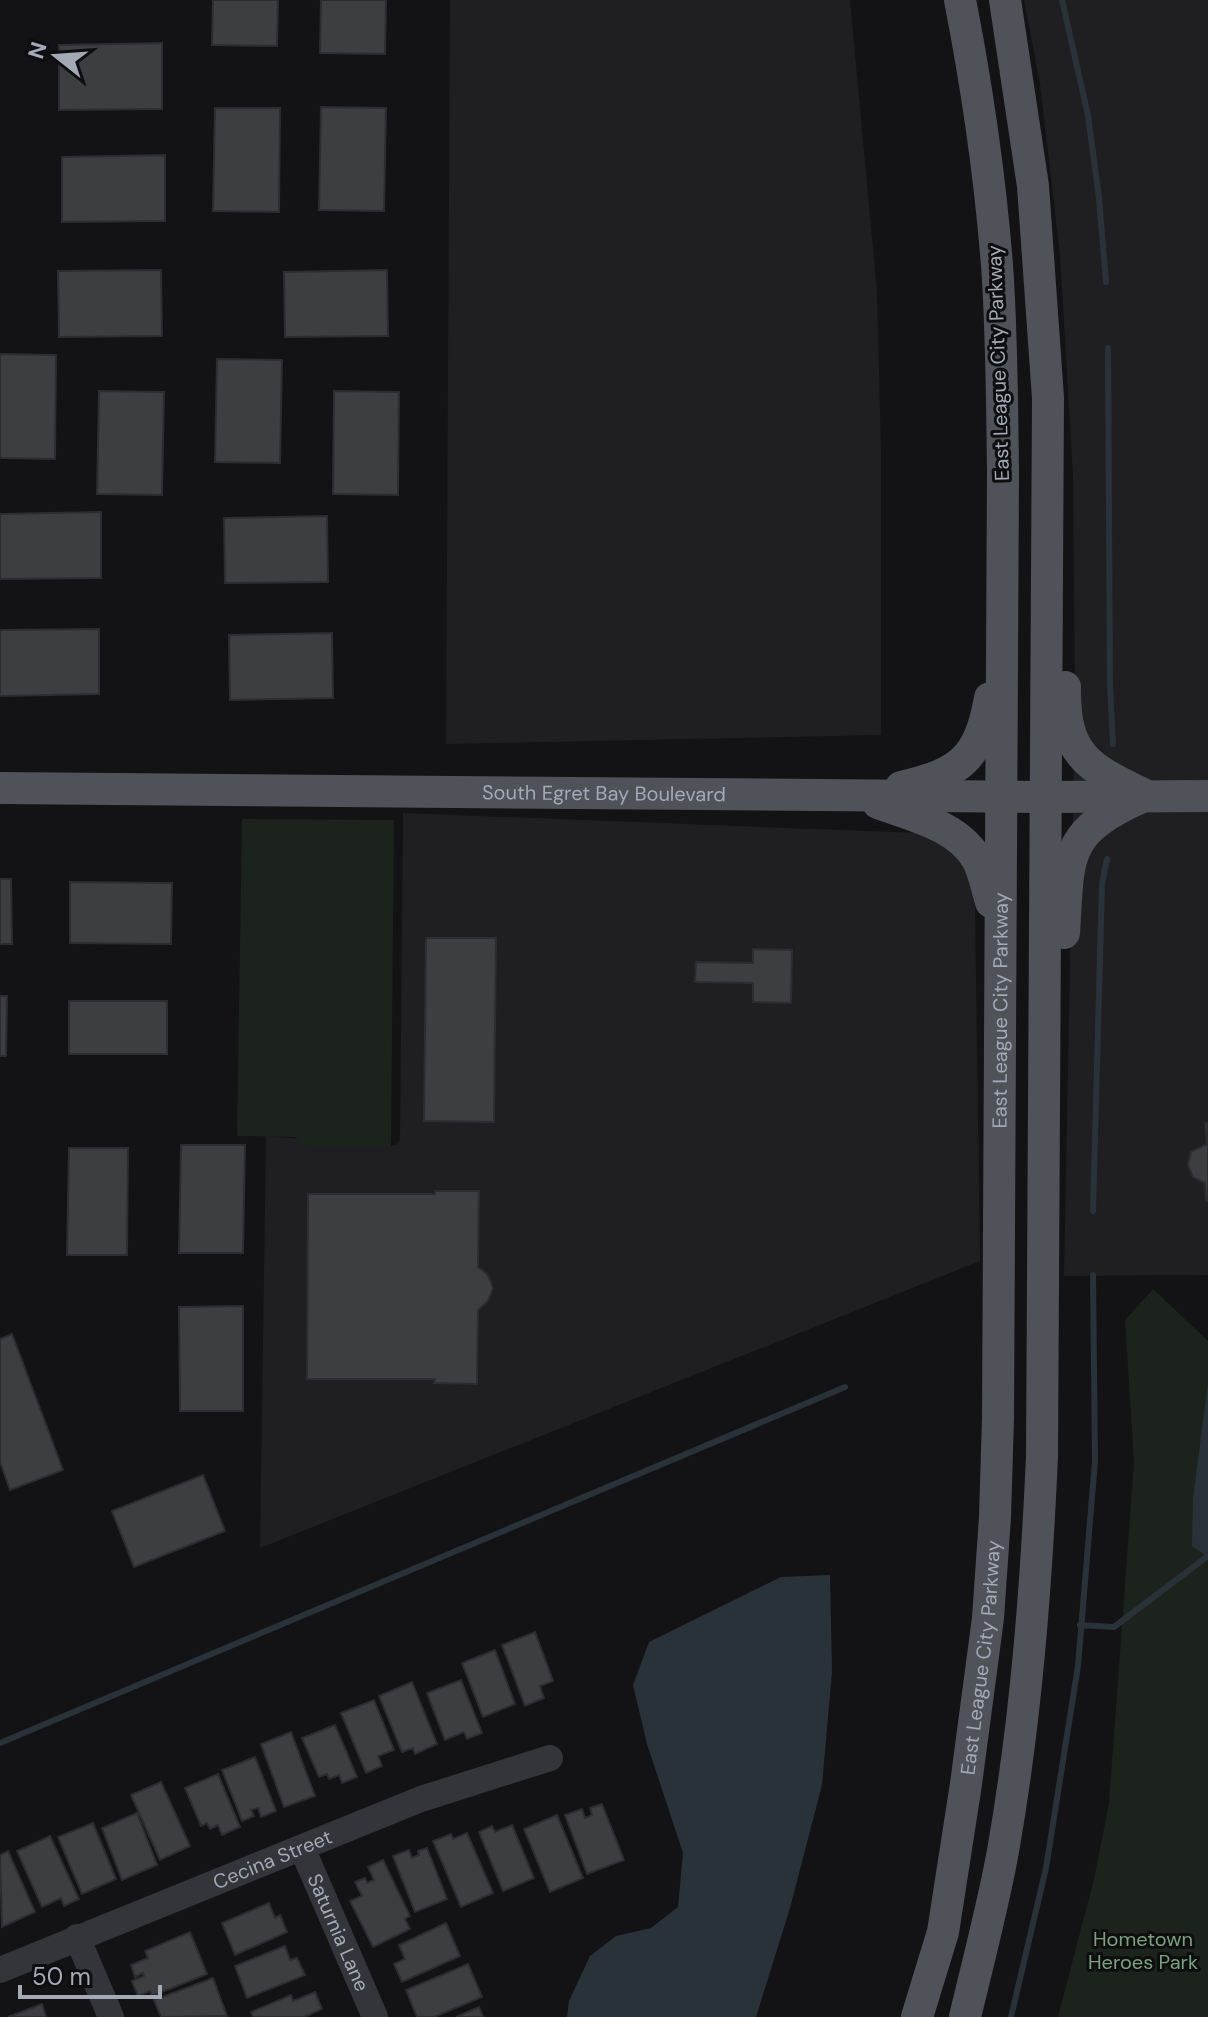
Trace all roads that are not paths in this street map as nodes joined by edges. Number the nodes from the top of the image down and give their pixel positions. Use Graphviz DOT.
graph roads {
  1 [pos="960,0"];
  2 [pos="1005,0"];
  3 [pos="1048,477"];
  4 [pos="1002,628"];
  5 [pos="0,788"];
  6 [pos="1146,795"];
  7 [pos="860,796"];
  8 [pos="1208,796"];
  9 [pos="1000,797"];
  10 [pos="1044,797"];
  11 [pos="1000,931"];
  12 [pos="1046,1034"];
  13 [pos="550,1758"];
  14 [pos="302,1848"];
  15 [pos="77,1937"];
  16 [pos="0,1970"];
  17 [pos="111,2017"];
  18 [pos="375,2017"];
  19 [pos="917,2017"];
  20 [pos="965,2017"];
  1 -- 4 [label="main road, East League City Parkway"];
  2 -- 3 [label="main road"];
  3 -- 6 [label="main road"];
  3 -- 10 [label="main road"];
  4 -- 7 [label="main road"];
  4 -- 9 [label="main road, East League City Parkway"];
  5 -- 7 [label="main road, South Egret Bay Boulevard"];
  6 -- 8 [label="main road, South Egret Bay Boulevard"];
  6 -- 10 [label="main road, South Egret Bay Boulevard"];
  6 -- 12 [label="main road"];
  7 -- 9 [label="main road, South Egret Bay Boulevard"];
  7 -- 11 [label="main road"];
  9 -- 10 [label="main road, South Egret Bay Boulevard"];
  9 -- 11 [label="main road, East League City Parkway"];
  10 -- 12 [label="main road"];
  11 -- 19 [label="main road, East League City Parkway"];
  12 -- 20 [label="main road"];
  13 -- 14 [label="street, Cecina Street"];
  14 -- 15 [label="street, Cecina Street"];
  14 -- 18 [label="street, Saturnia Lane"];
  15 -- 16 [label="street, Cecina Street"];
  15 -- 17 [label="street"];
}
